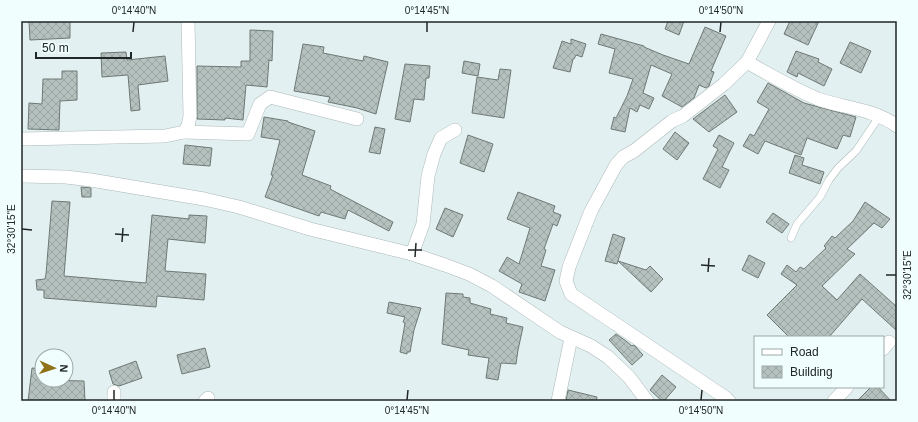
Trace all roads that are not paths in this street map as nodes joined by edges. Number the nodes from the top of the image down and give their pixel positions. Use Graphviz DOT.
graph roads {
  1 [pos="188,21"];
  2 [pos="769,21"];
  3 [pos="747,62"];
  4 [pos="879,117"];
  5 [pos="357,119"];
  6 [pos="897,126"];
  7 [pos="455,130"];
  8 [pos="184,132"];
  9 [pos="21,138"];
  10 [pos="21,176"];
  11 [pos="791,238"];
  12 [pos="412,254"];
  13 [pos="571,338"];
  14 [pos="846,388"];
  15 [pos="558,401"];
  16 [pos="646,401"];
  17 [pos="729,401"];
  18 [pos="834,401"];
  1 -- 8 [label="street"];
  2 -- 3 [label="street"];
  3 -- 4 [label="street"];
  3 -- 17 [label="street"];
  4 -- 6 [label="street"];
  4 -- 11 [label="lane"];
  5 -- 8 [label="street"];
  7 -- 12 [label="street"];
  8 -- 9 [label="street"];
  10 -- 12 [label="street"];
  12 -- 13 [label="street"];
  13 -- 15 [label="street"];
  13 -- 16 [label="street"];
  14 -- 18 [label="street"];
}
